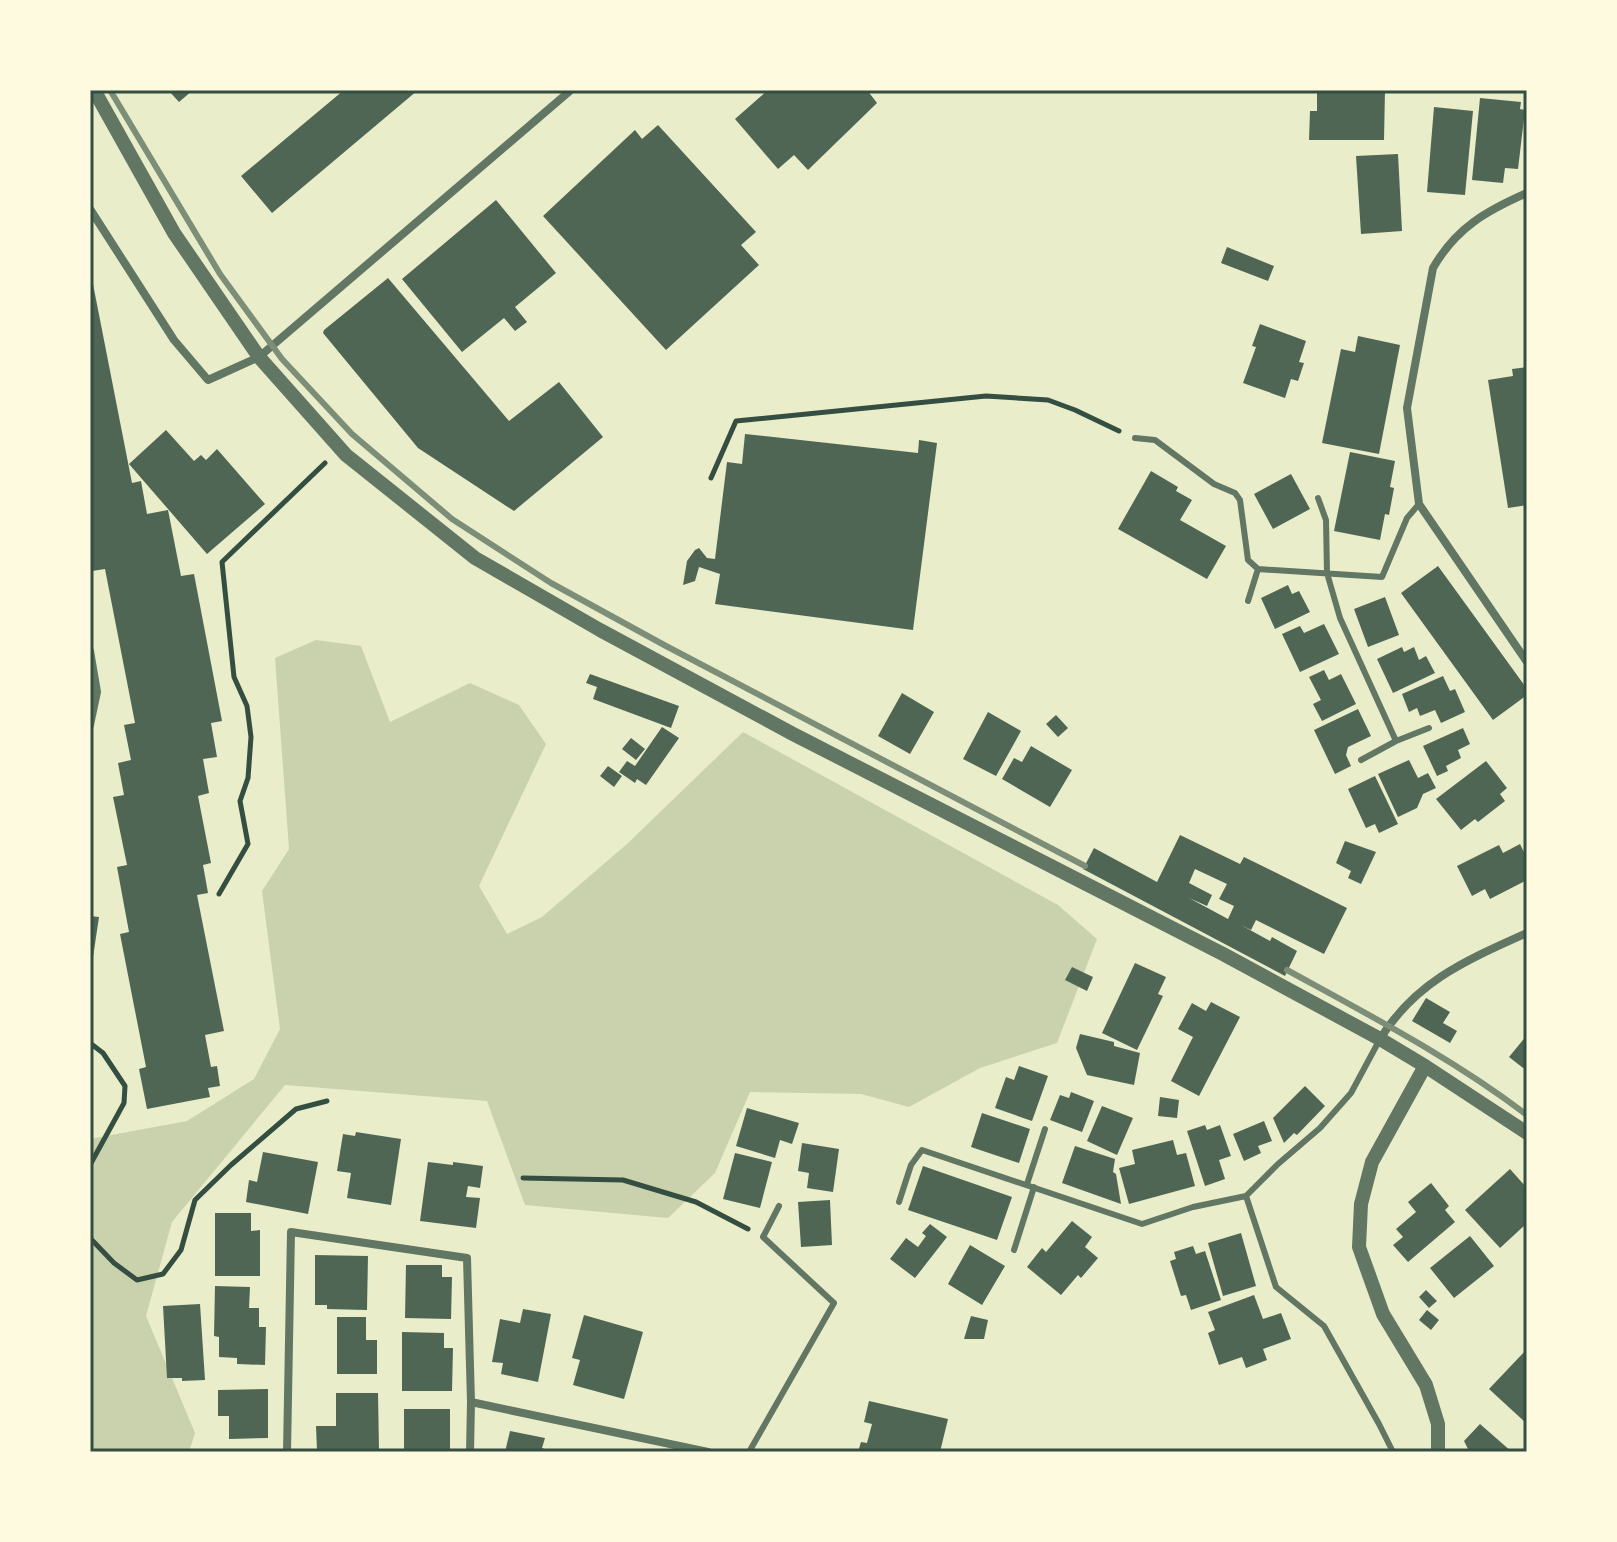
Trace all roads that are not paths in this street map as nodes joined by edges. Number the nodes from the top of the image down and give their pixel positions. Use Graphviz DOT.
graph roads {
  1 [pos="94,90"];
  2 [pos="571,90"];
  3 [pos="1527,193"];
  4 [pos="90,209"];
  5 [pos="259,357"];
  6 [pos="1135,438"];
  7 [pos="1318,498"];
  8 [pos="1419,504"];
  9 [pos="1258,569"];
  10 [pos="1327,573"];
  11 [pos="1248,601"];
  12 [pos="90,651"];
  13 [pos="1527,662"];
  14 [pos="90,725"];
  15 [pos="1429,728"];
  16 [pos="1396,741"];
  17 [pos="1361,760"];
  18 [pos="1527,933"];
  19 [pos="1380,1039"];
  20 [pos="1425,1066"];
  21 [pos="1045,1129"];
  22 [pos="1527,1133"];
  23 [pos="1031,1186"];
  24 [pos="1246,1196"];
  25 [pos="899,1202"];
  26 [pos="779,1206"];
  27 [pos="1014,1250"];
  28 [pos="471,1402"];
  29 [pos="287,1452"];
  30 [pos="470,1452"];
  31 [pos="708,1452"];
  32 [pos="749,1452"];
  33 [pos="1393,1452"];
  34 [pos="1438,1452"];
  1 -- 5 [label="street"];
  2 -- 5 [label="street"];
  3 -- 8 [label="street"];
  4 -- 5 [label="street"];
  5 -- 19 [label="street"];
  6 -- 9 [label="lane"];
  7 -- 10 [label="lane"];
  8 -- 10 [label="lane"];
  8 -- 13 [label="street"];
  9 -- 10 [label="lane"];
  9 -- 11 [label="lane"];
  10 -- 16 [label="lane"];
  12 -- 14 [label="street"];
  15 -- 16 [label="lane"];
  16 -- 17 [label="lane"];
  18 -- 19 [label="street"];
  19 -- 20 [label="street"];
  19 -- 24 [label="lane"];
  20 -- 22 [label="street"];
  20 -- 34 [label="street"];
  21 -- 23 [label="lane"];
  23 -- 24 [label="lane"];
  23 -- 25 [label="lane"];
  23 -- 27 [label="lane"];
  24 -- 33 [label="lane"];
  26 -- 32 [label="lane"];
  28 -- 29 [label="street"];
  28 -- 30 [label="street"];
  28 -- 31 [label="street"];
}
